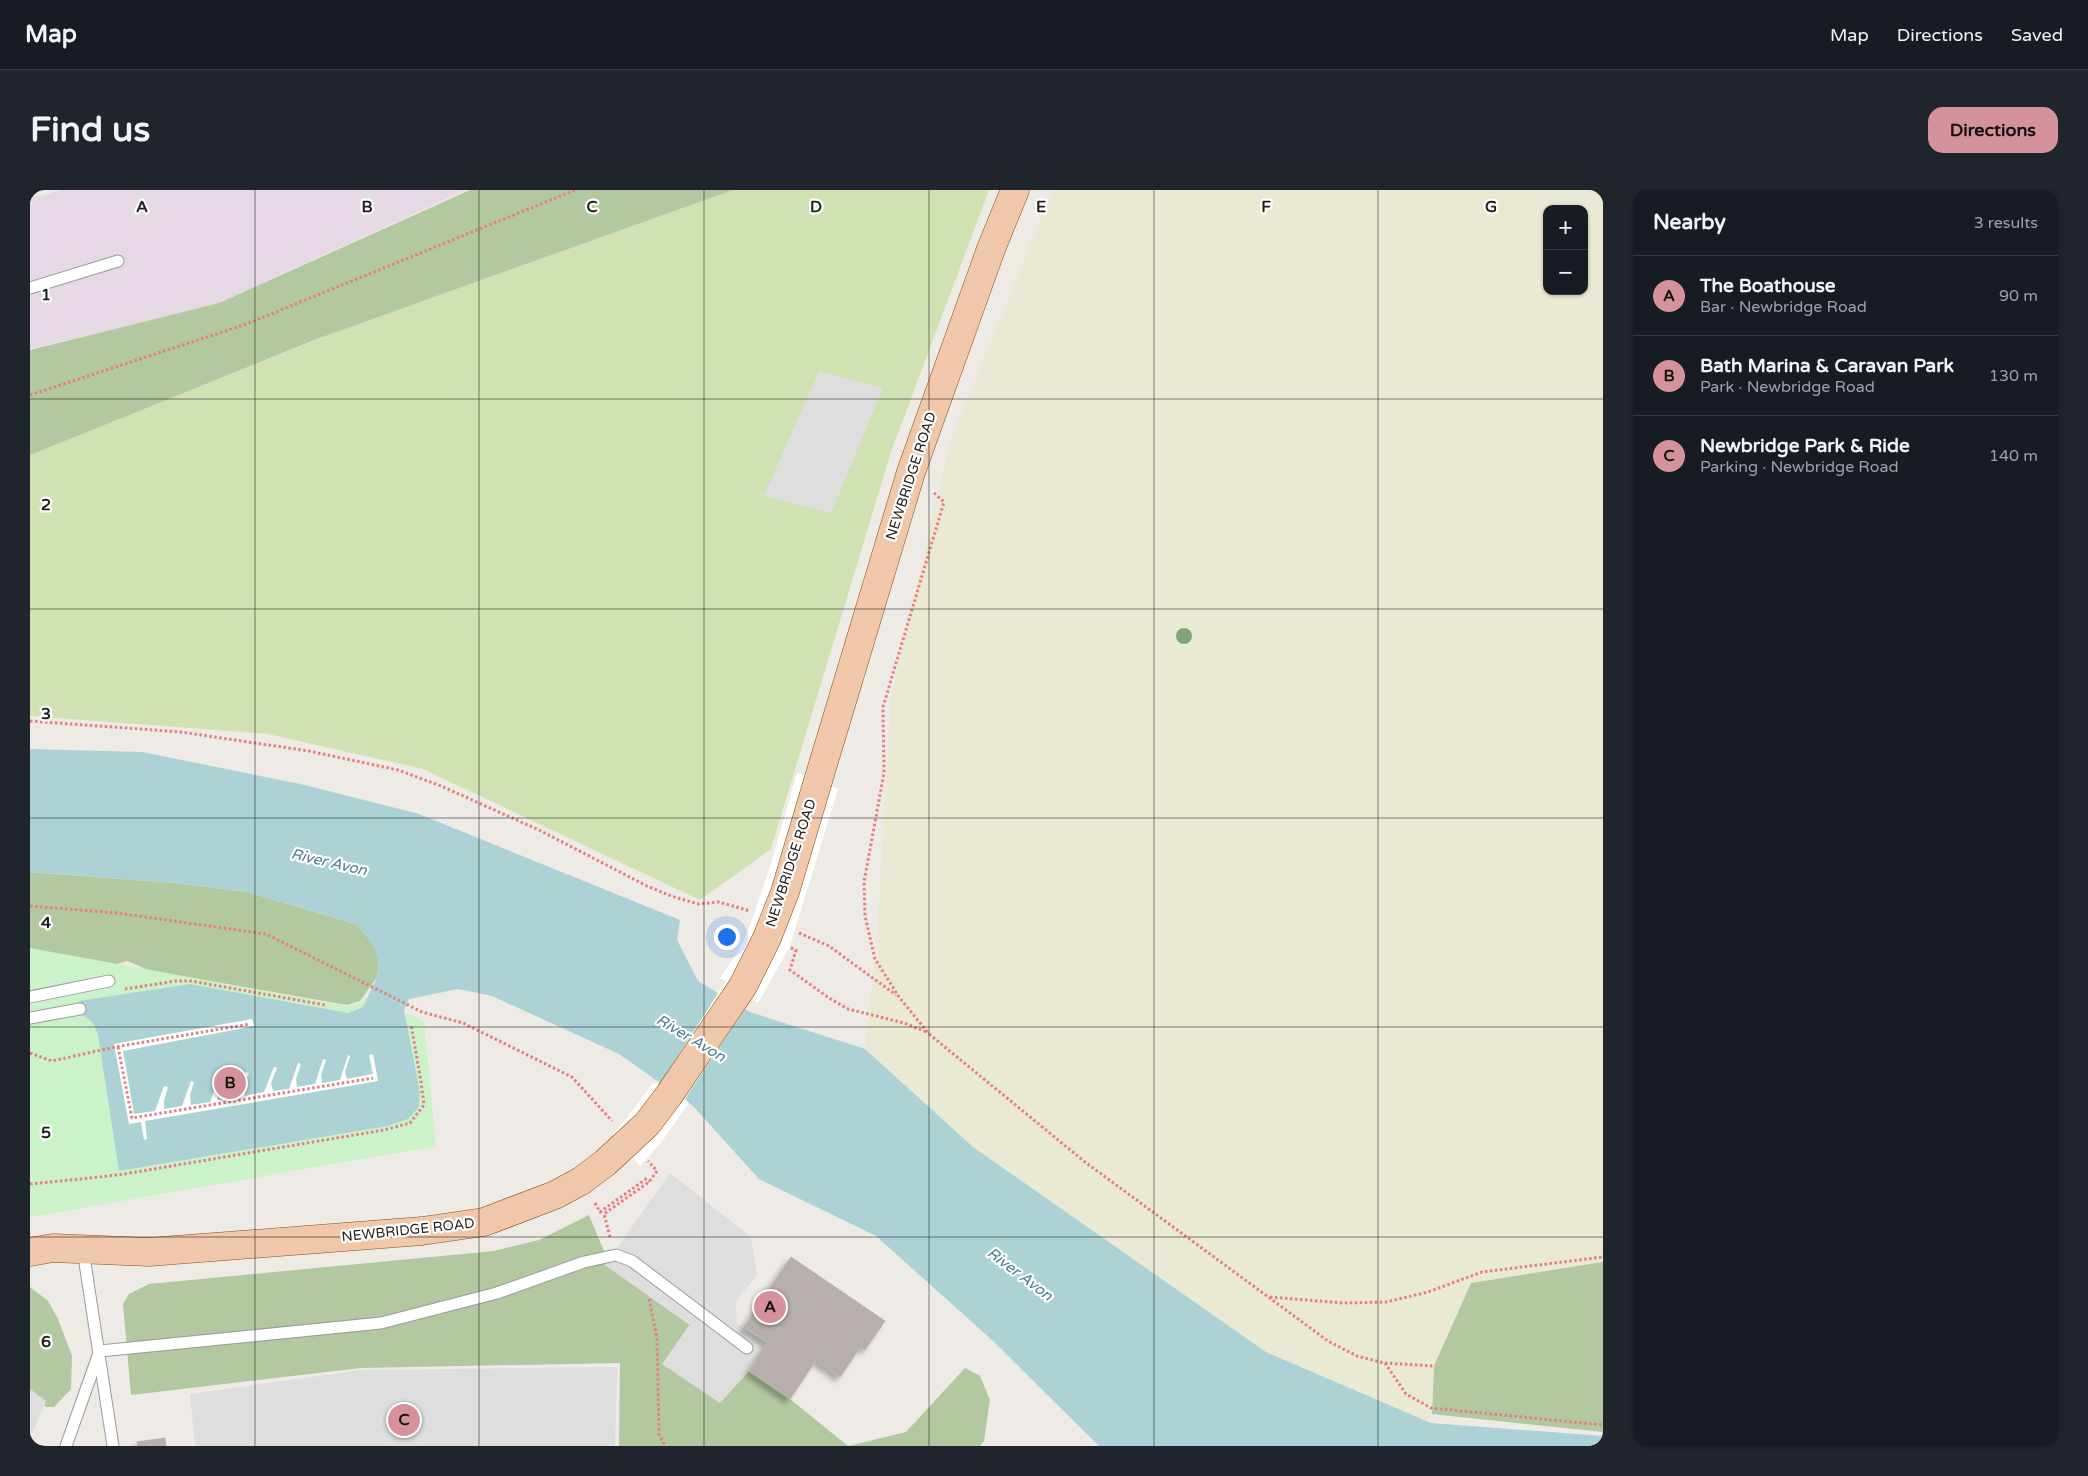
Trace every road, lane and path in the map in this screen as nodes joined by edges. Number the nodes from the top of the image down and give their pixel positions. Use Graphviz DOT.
graph roads {
  1 [pos="575,190"];
  2 [pos="1015,190"];
  3 [pos="118,262"];
  4 [pos="30,288"];
  5 [pos="30,396"];
  6 [pos="910,472"];
  7 [pos="30,721"];
  8 [pos="30,906"];
  9 [pos="751,912"];
  10 [pos="794,931"];
  11 [pos="796,950"];
  12 [pos="109,981"];
  13 [pos="126,989"];
  14 [pos="30,997"];
  15 [pos="899,997"];
  16 [pos="325,1005"];
  17 [pos="80,1009"];
  18 [pos="30,1018"];
  19 [pos="250,1024"];
  20 [pos="411,1024"];
  21 [pos="930,1034"];
  22 [pos="116,1047"];
  23 [pos="30,1053"];
  24 [pos="374,1078"];
  25 [pos="618,1128"];
  26 [pos="644,1156"];
  27 [pos="643,1182"];
  28 [pos="649,1182"];
  29 [pos="30,1184"];
  30 [pos="83,1250"];
  31 [pos="30,1252"];
  32 [pos="616,1255"];
  33 [pos="1603,1257"];
  34 [pos="647,1293"];
  35 [pos="1269,1297"];
  36 [pos="747,1348"];
  37 [pos="100,1351"];
  38 [pos="1384,1363"];
  39 [pos="1434,1366"];
  40 [pos="1603,1425"];
  41 [pos="66,1446"];
  42 [pos="113,1446"];
  43 [pos="665,1446"];
  1 -- 5 [label="path"];
  2 -- 6 [label="main road, NEWBRIDGE ROAD"];
  3 -- 4 [label="lane"];
  6 -- 15 [label="path"];
  6 -- 30 [label="main road, NEWBRIDGE ROAD, bridge"];
  7 -- 9 [label="path"];
  8 -- 25 [label="path"];
  10 -- 15 [label="path"];
  11 -- 21 [label="path"];
  12 -- 14 [label="lane"];
  13 -- 16 [label="path"];
  15 -- 21 [label="path"];
  17 -- 18 [label="lane"];
  19 -- 22 [label="path"];
  20 -- 29 [label="path"];
  21 -- 35 [label="path"];
  22 -- 23 [label="path"];
  22 -- 24 [label="path"];
  26 -- 28 [label="path"];
  27 -- 28 [label="path"];
  28 -- 32 [label="path"];
  30 -- 31 [label="main road, NEWBRIDGE ROAD"];
  30 -- 37 [label="lane"];
  32 -- 36 [label="lane"];
  32 -- 37 [label="lane"];
  33 -- 35 [label="path"];
  34 -- 43 [label="path"];
  35 -- 38 [label="path"];
  37 -- 41 [label="lane"];
  37 -- 42 [label="lane"];
  38 -- 39 [label="path"];
  38 -- 40 [label="path"];
}
